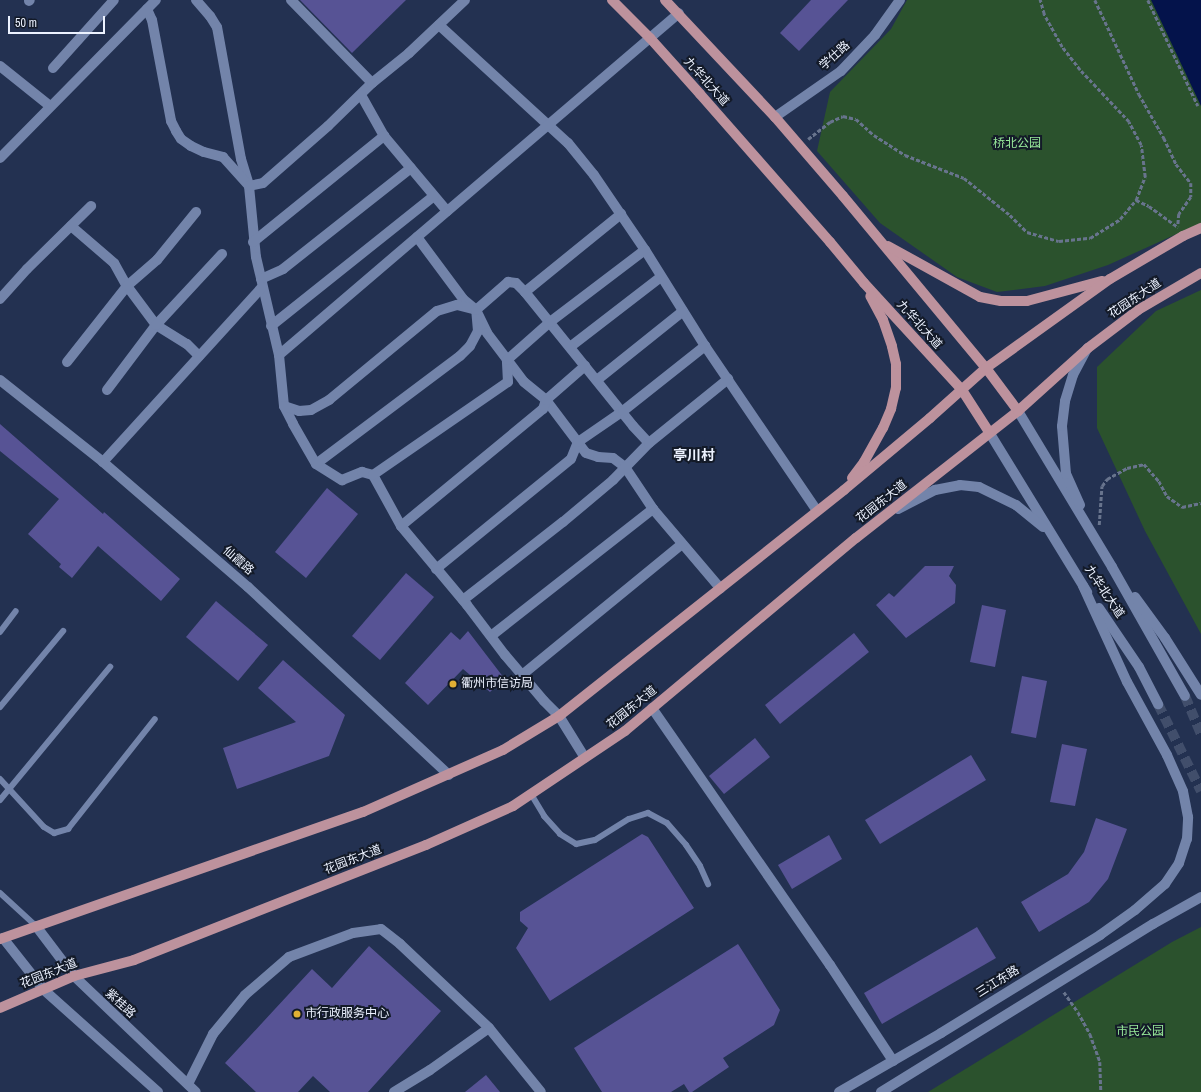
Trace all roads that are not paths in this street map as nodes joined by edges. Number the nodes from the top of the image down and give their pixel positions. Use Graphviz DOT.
graph roads {
  1 [pos="114,0"];
  2 [pos="156,0"];
  3 [pos="196,0"];
  4 [pos="291,0"];
  5 [pos="466,0"];
  6 [pos="612,0"];
  7 [pos="666,0"];
  8 [pos="900,0"];
  9 [pos="147,10"];
  10 [pos="679,13"];
  11 [pos="439,25"];
  12 [pos="650,38"];
  13 [pos="0,68"];
  14 [pos="53,68"];
  15 [pos="372,82"];
  16 [pos="361,95"];
  17 [pos="50,106"];
  18 [pos="775,117"];
  19 [pos="547,126"];
  20 [pos="384,136"];
  21 [pos="0,158"];
  22 [pos="411,168"];
  23 [pos="249,186"];
  24 [pos="434,196"];
  25 [pos="91,206"];
  26 [pos="447,211"];
  27 [pos="196,212"];
  28 [pos="621,214"];
  29 [pos="71,226"];
  30 [pos="1201,228"];
  31 [pos="417,237"];
  32 [pos="253,242"];
  33 [pos="882,243"];
  34 [pos="645,250"];
  35 [pos="222,254"];
  36 [pos="1201,273"];
  37 [pos="661,277"];
  38 [pos="1110,279"];
  39 [pos="261,283"];
  40 [pos="864,284"];
  41 [pos="127,286"];
  42 [pos="525,292"];
  43 [pos="0,299"];
  44 [pos="476,310"];
  45 [pos="684,311"];
  46 [pos="550,322"];
  47 [pos="156,325"];
  48 [pos="271,326"];
  49 [pos="705,346"];
  50 [pos="570,347"];
  51 [pos="1088,348"];
  52 [pos="279,355"];
  53 [pos="199,356"];
  54 [pos="507,360"];
  55 [pos="67,362"];
  56 [pos="585,366"];
  57 [pos="986,368"];
  58 [pos="728,379"];
  59 [pos="0,380"];
  60 [pos="597,380"];
  61 [pos="107,390"];
  62 [pos="962,390"];
  63 [pos="546,400"];
  64 [pos="284,406"];
  65 [pos="623,411"];
  66 [pos="1018,411"];
  67 [pos="989,432"];
  68 [pos="578,442"];
  69 [pos="649,443"];
  70 [pos="103,462"];
  71 [pos="316,464"];
  72 [pos="625,467"];
  73 [pos="373,475"];
  74 [pos="844,490"];
  75 [pos="653,509"];
  76 [pos="817,511"];
  77 [pos="890,512"];
  78 [pos="401,526"];
  79 [pos="1054,537"];
  80 [pos="682,544"];
  81 [pos="1098,545"];
  82 [pos="1112,566"];
  83 [pos="436,569"];
  84 [pos="1084,586"];
  85 [pos="720,588"];
  86 [pos="463,600"];
  87 [pos="16,611"];
  88 [pos="63,631"];
  89 [pos="0,632"];
  90 [pos="491,636"];
  91 [pos="110,667"];
  92 [pos="522,675"];
  93 [pos="1201,695"];
  94 [pos="1185,696"];
  95 [pos="1158,704"];
  96 [pos="0,707"];
  97 [pos="652,708"];
  98 [pos="558,716"];
  99 [pos="155,719"];
  100 [pos="585,758"];
  101 [pos="449,775"];
  102 [pos="0,779"];
  103 [pos="9,788"];
  104 [pos="531,794"];
  105 [pos="0,800"];
  106 [pos="708,884"];
  107 [pos="0,893"];
  108 [pos="1201,897"];
  109 [pos="36,926"];
  110 [pos="1,939"];
  111 [pos="74,976"];
  112 [pos="44,990"];
  113 [pos="0,1008"];
  114 [pos="489,1028"];
  115 [pos="893,1061"];
  116 [pos="188,1084"];
  117 [pos="158,1092"];
  118 [pos="196,1092"];
  119 [pos="394,1092"];
  120 [pos="541,1092"];
  121 [pos="839,1092"];
  122 [pos="881,1092"];
  1 -- 14 [label="street"];
  2 -- 9 [label="street"];
  3 -- 23 [label="street"];
  4 -- 15 [label="street"];
  5 -- 11 [label="street"];
  6 -- 12 [label="main road, 九华北大道"];
  7 -- 10 [label="main road, 九华北大道"];
  8 -- 18 [label="street, 学仕路"];
  9 -- 17 [label="street"];
  9 -- 23 [label="street"];
  10 -- 12 [label="street"];
  10 -- 18 [label="main road, 九华北大道"];
  11 -- 15 [label="street"];
  11 -- 19 [label="street"];
  12 -- 19 [label="street"];
  12 -- 40 [label="main road, 九华北大道"];
  13 -- 17 [label="street"];
  15 -- 16 [label="street"];
  16 -- 20 [label="street"];
  16 -- 23 [label="street"];
  17 -- 21 [label="street"];
  18 -- 33 [label="main road, 九华北大道"];
  19 -- 26 [label="street"];
  19 -- 28 [label="street"];
  20 -- 22 [label="street"];
  20 -- 32 [label="street"];
  22 -- 24 [label="street"];
  22 -- 39 [label="street"];
  23 -- 32 [label="street"];
  24 -- 26 [label="street"];
  24 -- 48 [label="street"];
  25 -- 29 [label="street"];
  26 -- 31 [label="street"];
  27 -- 41 [label="street"];
  28 -- 34 [label="street"];
  28 -- 42 [label="street"];
  29 -- 41 [label="street"];
  29 -- 43 [label="street"];
  30 -- 38 [label="main road"];
  31 -- 44 [label="street"];
  31 -- 52 [label="street"];
  32 -- 39 [label="street"];
  33 -- 38 [label="main road"];
  33 -- 57 [label="main road, 九华北大道"];
  34 -- 37 [label="street"];
  34 -- 46 [label="street"];
  35 -- 47 [label="street"];
  36 -- 51 [label="main road, 花园东大道"];
  37 -- 45 [label="street"];
  37 -- 50 [label="street"];
  38 -- 57 [label="main road"];
  39 -- 48 [label="street"];
  39 -- 53 [label="street"];
  40 -- 62 [label="main road, 九华北大道"];
  40 -- 74 [label="main road"];
  41 -- 47 [label="street"];
  41 -- 55 [label="street"];
  42 -- 44 [label="street"];
  42 -- 46 [label="street"];
  44 -- 54 [label="street"];
  44 -- 64 [label="street"];
  44 -- 71 [label="street"];
  45 -- 49 [label="street"];
  45 -- 60 [label="street"];
  46 -- 50 [label="street"];
  46 -- 54 [label="street"];
  47 -- 53 [label="street"];
  47 -- 61 [label="street"];
  48 -- 52 [label="street"];
  49 -- 58 [label="street"];
  49 -- 65 [label="street"];
  50 -- 56 [label="street"];
  51 -- 66 [label="main road, 花园东大道"];
  51 -- 81 [label="street"];
  52 -- 64 [label="street"];
  53 -- 70 [label="street"];
  54 -- 63 [label="street"];
  54 -- 73 [label="street"];
  56 -- 60 [label="street"];
  56 -- 63 [label="street"];
  57 -- 62 [label="main road"];
  57 -- 66 [label="main road, 九华北大道"];
  58 -- 69 [label="street"];
  58 -- 76 [label="street"];
  59 -- 70 [label="street, 仙霞路"];
  60 -- 65 [label="street"];
  62 -- 67 [label="main road, 九华北大道"];
  62 -- 74 [label="main road"];
  63 -- 68 [label="street"];
  63 -- 78 [label="street"];
  64 -- 71 [label="street"];
  65 -- 68 [label="street"];
  65 -- 69 [label="street"];
  66 -- 67 [label="main road, 花园东大道"];
  66 -- 81 [label="street, 九华北大道"];
  67 -- 77 [label="main road, 花园东大道"];
  67 -- 79 [label="street, 九华北大道"];
  68 -- 72 [label="street"];
  68 -- 83 [label="street"];
  69 -- 72 [label="street"];
  70 -- 101 [label="street, 仙霞路"];
  71 -- 73 [label="street"];
  72 -- 75 [label="street"];
  72 -- 86 [label="street"];
  73 -- 78 [label="street"];
  74 -- 76 [label="main road"];
  75 -- 80 [label="street"];
  75 -- 90 [label="street"];
  76 -- 85 [label="main road"];
  77 -- 79 [label="street"];
  77 -- 97 [label="main road, 花园东大道"];
  78 -- 83 [label="street"];
  79 -- 84 [label="street, 九华北大道"];
  80 -- 85 [label="street"];
  80 -- 92 [label="street"];
  81 -- 82 [label="street, 九华北大道"];
  82 -- 93 [label="street"];
  82 -- 94 [label="street, 九华北大道"];
  83 -- 86 [label="street"];
  84 -- 95 [label="street, 九华北大道"];
  84 -- 115 [label="street, 三江东路"];
  85 -- 98 [label="main road"];
  86 -- 90 [label="street"];
  87 -- 89 [label="lane"];
  88 -- 96 [label="lane"];
  90 -- 92 [label="street"];
  91 -- 103 [label="lane"];
  92 -- 98 [label="street"];
  97 -- 100 [label="main road, 花园东大道"];
  97 -- 115 [label="street"];
  98 -- 100 [label="street"];
  98 -- 101 [label="main road"];
  99 -- 103 [label="lane"];
  100 -- 104 [label="main road, 花园东大道"];
  101 -- 109 [label="main road"];
  102 -- 103 [label="lane"];
  103 -- 105 [label="lane"];
  104 -- 106 [label="lane"];
  104 -- 111 [label="main road, 花园东大道"];
  107 -- 109 [label="lane"];
  108 -- 122 [label="street"];
  109 -- 110 [label="main road"];
  109 -- 111 [label="street, 紫桂路"];
  110 -- 112 [label="street"];
  111 -- 112 [label="main road, 花园东大道"];
  111 -- 116 [label="street, 紫桂路"];
  112 -- 113 [label="main road, 花园东大道"];
  112 -- 117 [label="street"];
  114 -- 116 [label="street"];
  114 -- 119 [label="street"];
  114 -- 120 [label="street"];
  115 -- 121 [label="street, 三江东路"];
  116 -- 118 [label="street, 紫桂路"];
}
